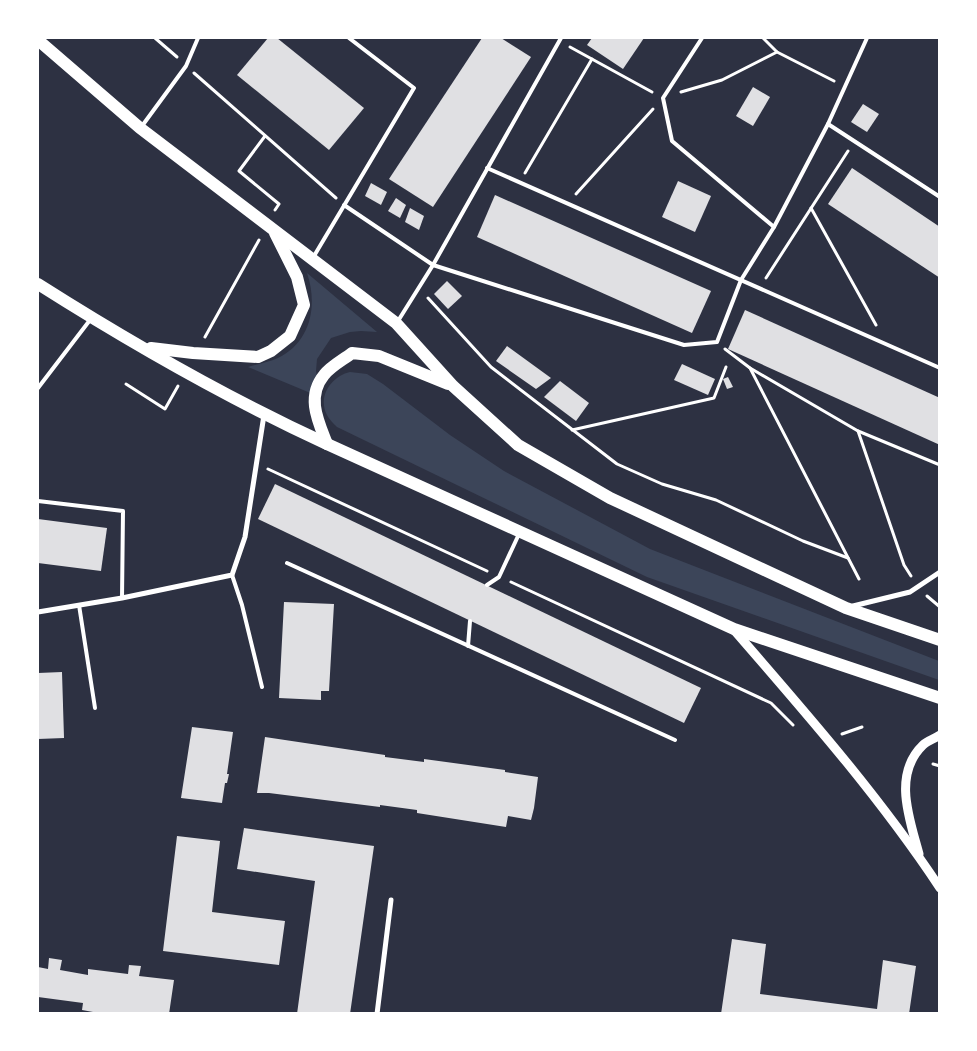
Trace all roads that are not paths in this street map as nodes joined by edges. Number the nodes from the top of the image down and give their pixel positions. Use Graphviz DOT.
graph roads {
  1 [pos="198,38"];
  2 [pos="349,38"];
  3 [pos="561,38"];
  4 [pos="702,38"];
  5 [pos="867,38"];
  6 [pos="38,40"];
  7 [pos="828,124"];
  8 [pos="140,128"];
  9 [pos="487,168"];
  10 [pos="940,197"];
  11 [pos="344,206"];
  12 [pos="774,227"];
  13 [pos="275,232"];
  14 [pos="313,258"];
  15 [pos="433,264"];
  16 [pos="741,280"];
  17 [pos="38,284"];
  18 [pos="92,318"];
  19 [pos="396,323"];
  20 [pos="143,347"];
  21 [pos="940,368"];
  22 [pos="453,386"];
  23 [pos="38,388"];
  24 [pos="264,415"];
  25 [pos="327,444"];
  26 [pos="38,501"];
  27 [pos="520,532"];
  28 [pos="287,563"];
  29 [pos="940,572"];
  30 [pos="232,575"];
  31 [pos="487,585"];
  32 [pos="122,598"];
  33 [pos="79,605"];
  34 [pos="846,608"];
  35 [pos="38,612"];
  36 [pos="470,621"];
  37 [pos="734,630"];
  38 [pos="940,640"];
  39 [pos="468,646"];
  40 [pos="262,687"];
  41 [pos="940,698"];
  42 [pos="95,708"];
  43 [pos="940,736"];
  44 [pos="674,740"];
  45 [pos="920,859"];
  46 [pos="940,888"];
  47 [pos="391,900"];
  48 [pos="378,1014"];
  1 -- 8 [label="lane"];
  2 -- 11 [label="lane"];
  3 -- 9 [label="lane"];
  4 -- 12 [label="lane"];
  5 -- 7 [label="lane"];
  6 -- 8 [label="main road"];
  7 -- 10 [label="lane"];
  7 -- 12 [label="lane"];
  8 -- 13 [label="main road"];
  9 -- 15 [label="lane"];
  9 -- 16 [label="lane"];
  11 -- 14 [label="lane"];
  11 -- 15 [label="lane"];
  12 -- 16 [label="lane"];
  13 -- 14 [label="main road"];
  13 -- 20 [label="main road"];
  14 -- 19 [label="main road"];
  15 -- 16 [label="lane"];
  15 -- 19 [label="lane"];
  16 -- 21 [label="lane"];
  17 -- 18 [label="main road"];
  18 -- 20 [label="main road"];
  18 -- 23 [label="lane"];
  19 -- 22 [label="main road"];
  20 -- 24 [label="main road"];
  22 -- 25 [label="main road"];
  22 -- 34 [label="main road"];
  24 -- 25 [label="main road"];
  24 -- 30 [label="street"];
  25 -- 27 [label="main road"];
  26 -- 32 [label="lane"];
  27 -- 31 [label="lane"];
  27 -- 37 [label="main road"];
  28 -- 39 [label="lane"];
  29 -- 34 [label="street"];
  30 -- 32 [label="street"];
  30 -- 40 [label="lane"];
  32 -- 33 [label="street"];
  33 -- 35 [label="street"];
  33 -- 42 [label="lane"];
  34 -- 38 [label="main road"];
  36 -- 39 [label="lane"];
  37 -- 41 [label="main road"];
  37 -- 45 [label="street"];
  39 -- 44 [label="lane"];
  43 -- 45 [label="street"];
  45 -- 46 [label="street"];
  47 -- 48 [label="street"];
}
